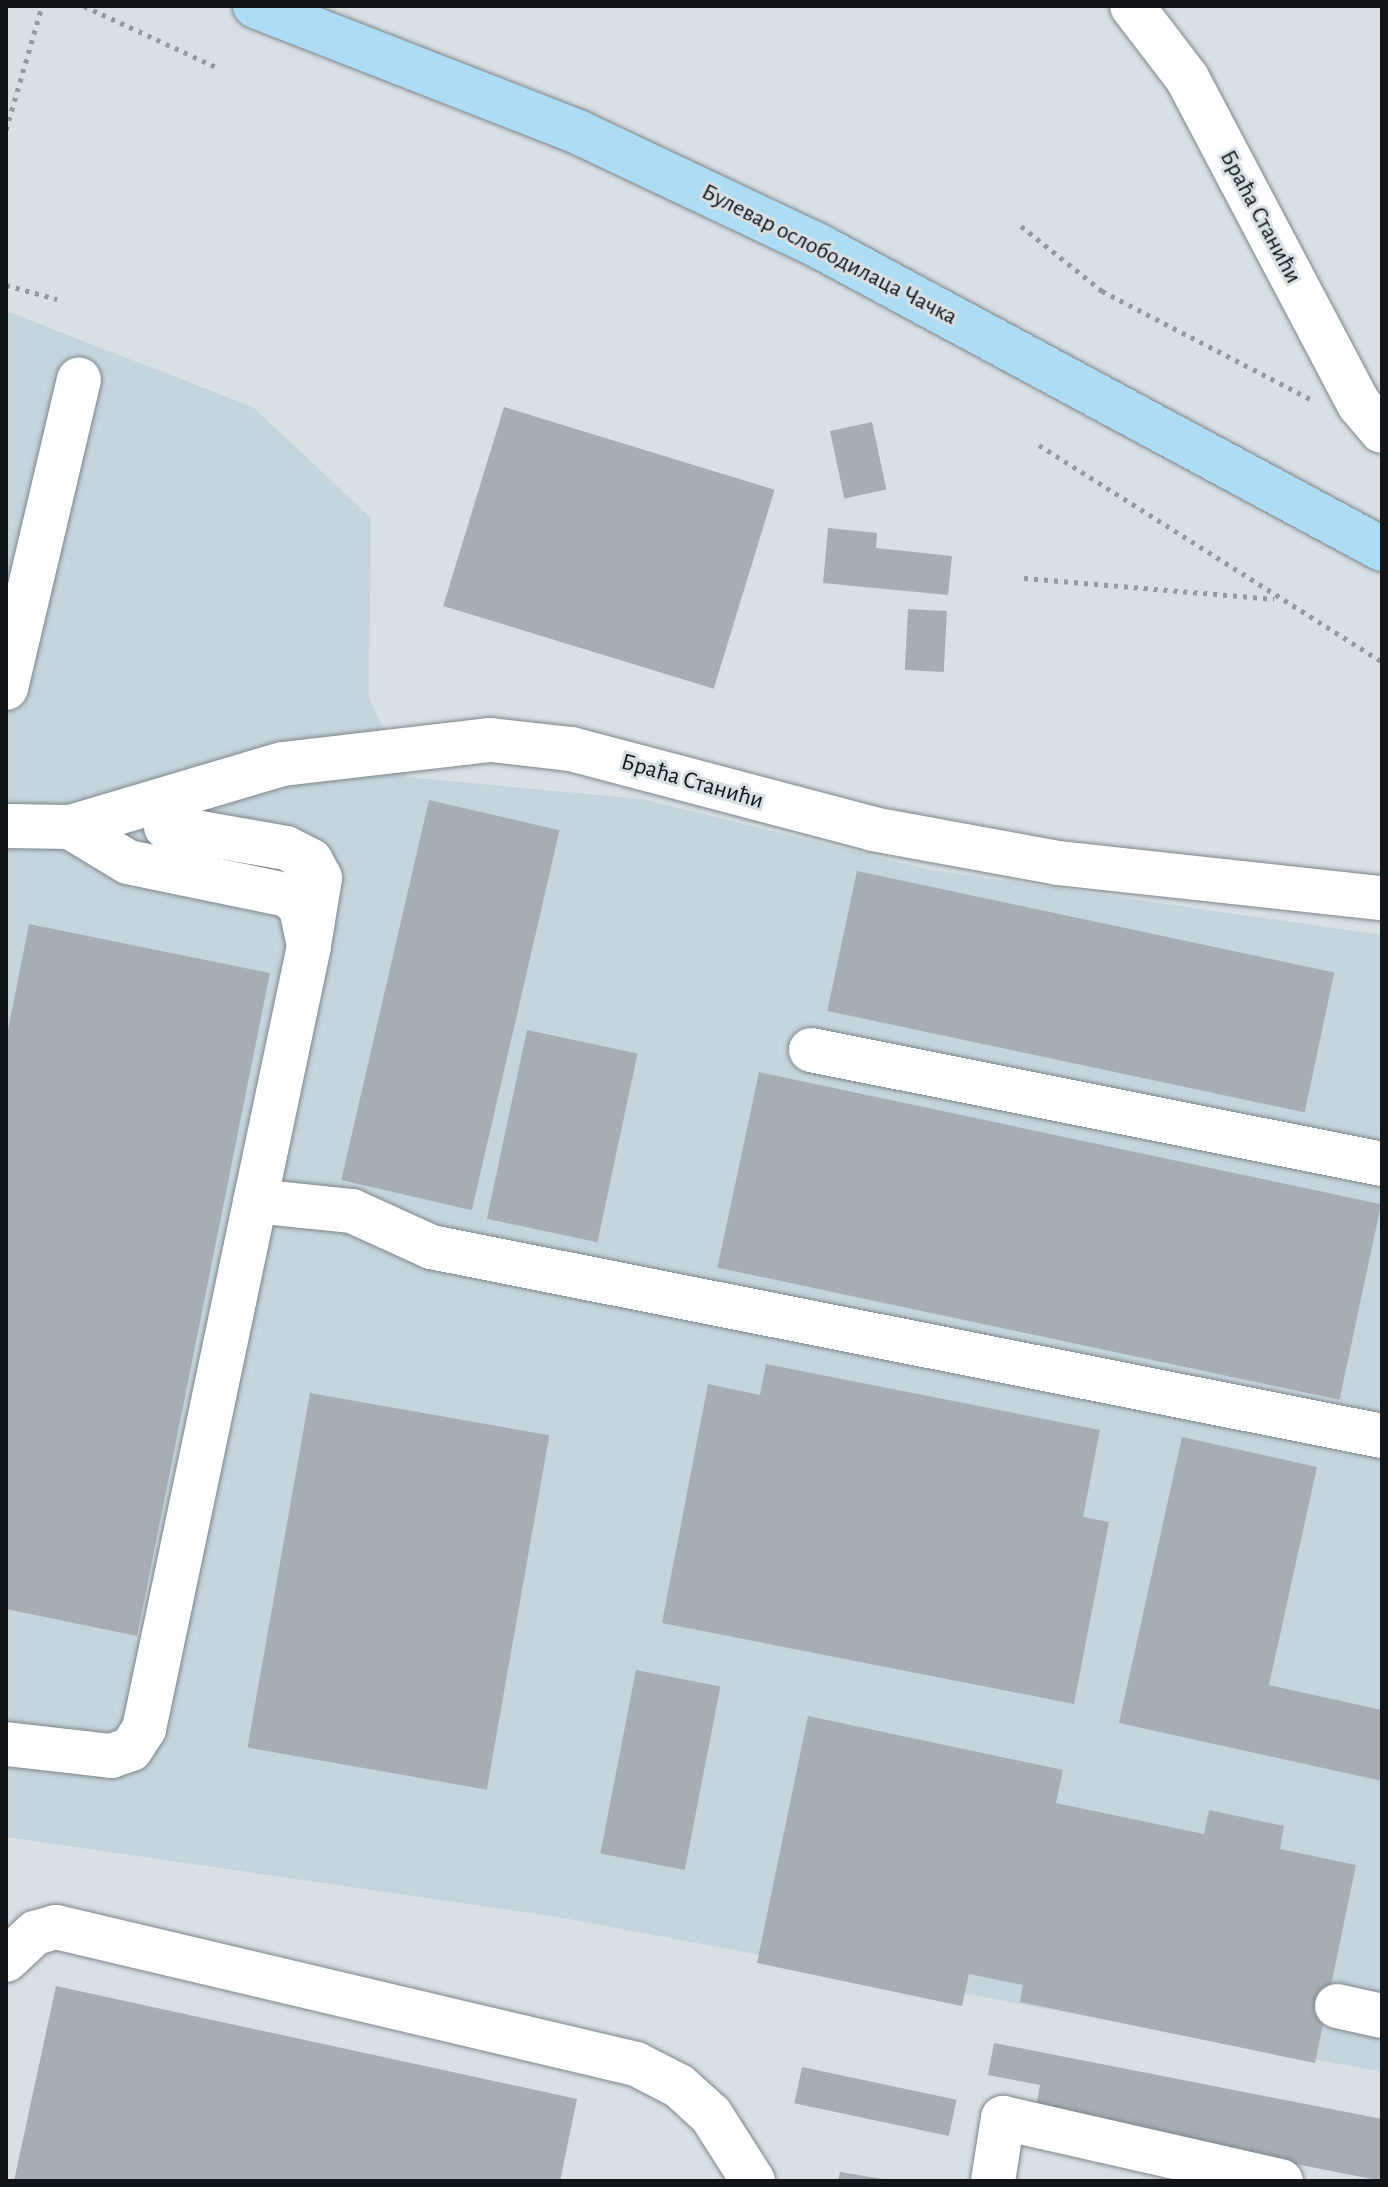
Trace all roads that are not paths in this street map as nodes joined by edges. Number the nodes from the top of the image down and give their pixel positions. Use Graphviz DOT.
graph roads {
  1 [pos="255,6"];
  2 [pos="1132,6"];
  3 [pos="79,380"];
  4 [pos="1382,431"];
  5 [pos="1382,549"];
  6 [pos="6,688"];
  7 [pos="6,826"];
  8 [pos="70,827"];
  9 [pos="166,827"];
  10 [pos="1382,898"];
  11 [pos="309,946"];
  12 [pos="811,1050"];
  13 [pos="1382,1164"];
  14 [pos="255,1201"];
  15 [pos="1382,1436"];
  16 [pos="6,1744"];
  17 [pos="6,1960"];
  18 [pos="1337,2006"];
  19 [pos="1382,2016"];
  20 [pos="753,2181"];
  21 [pos="993,2181"];
  22 [pos="1281,2181"];
  1 -- 5 [label="main road, Булевар ослободилаца Чачка"];
  2 -- 4 [label="street, Браћа Станићи"];
  3 -- 6 [label="street"];
  7 -- 8 [label="street, Браћа Станићи"];
  8 -- 10 [label="street, Браћа Станићи"];
  8 -- 11 [label="street"];
  9 -- 11 [label="street"];
  11 -- 14 [label="street"];
  12 -- 13 [label="street"];
  14 -- 15 [label="street"];
  14 -- 16 [label="street"];
  17 -- 20 [label="street"];
  18 -- 19 [label="street"];
  21 -- 22 [label="street"];
}
